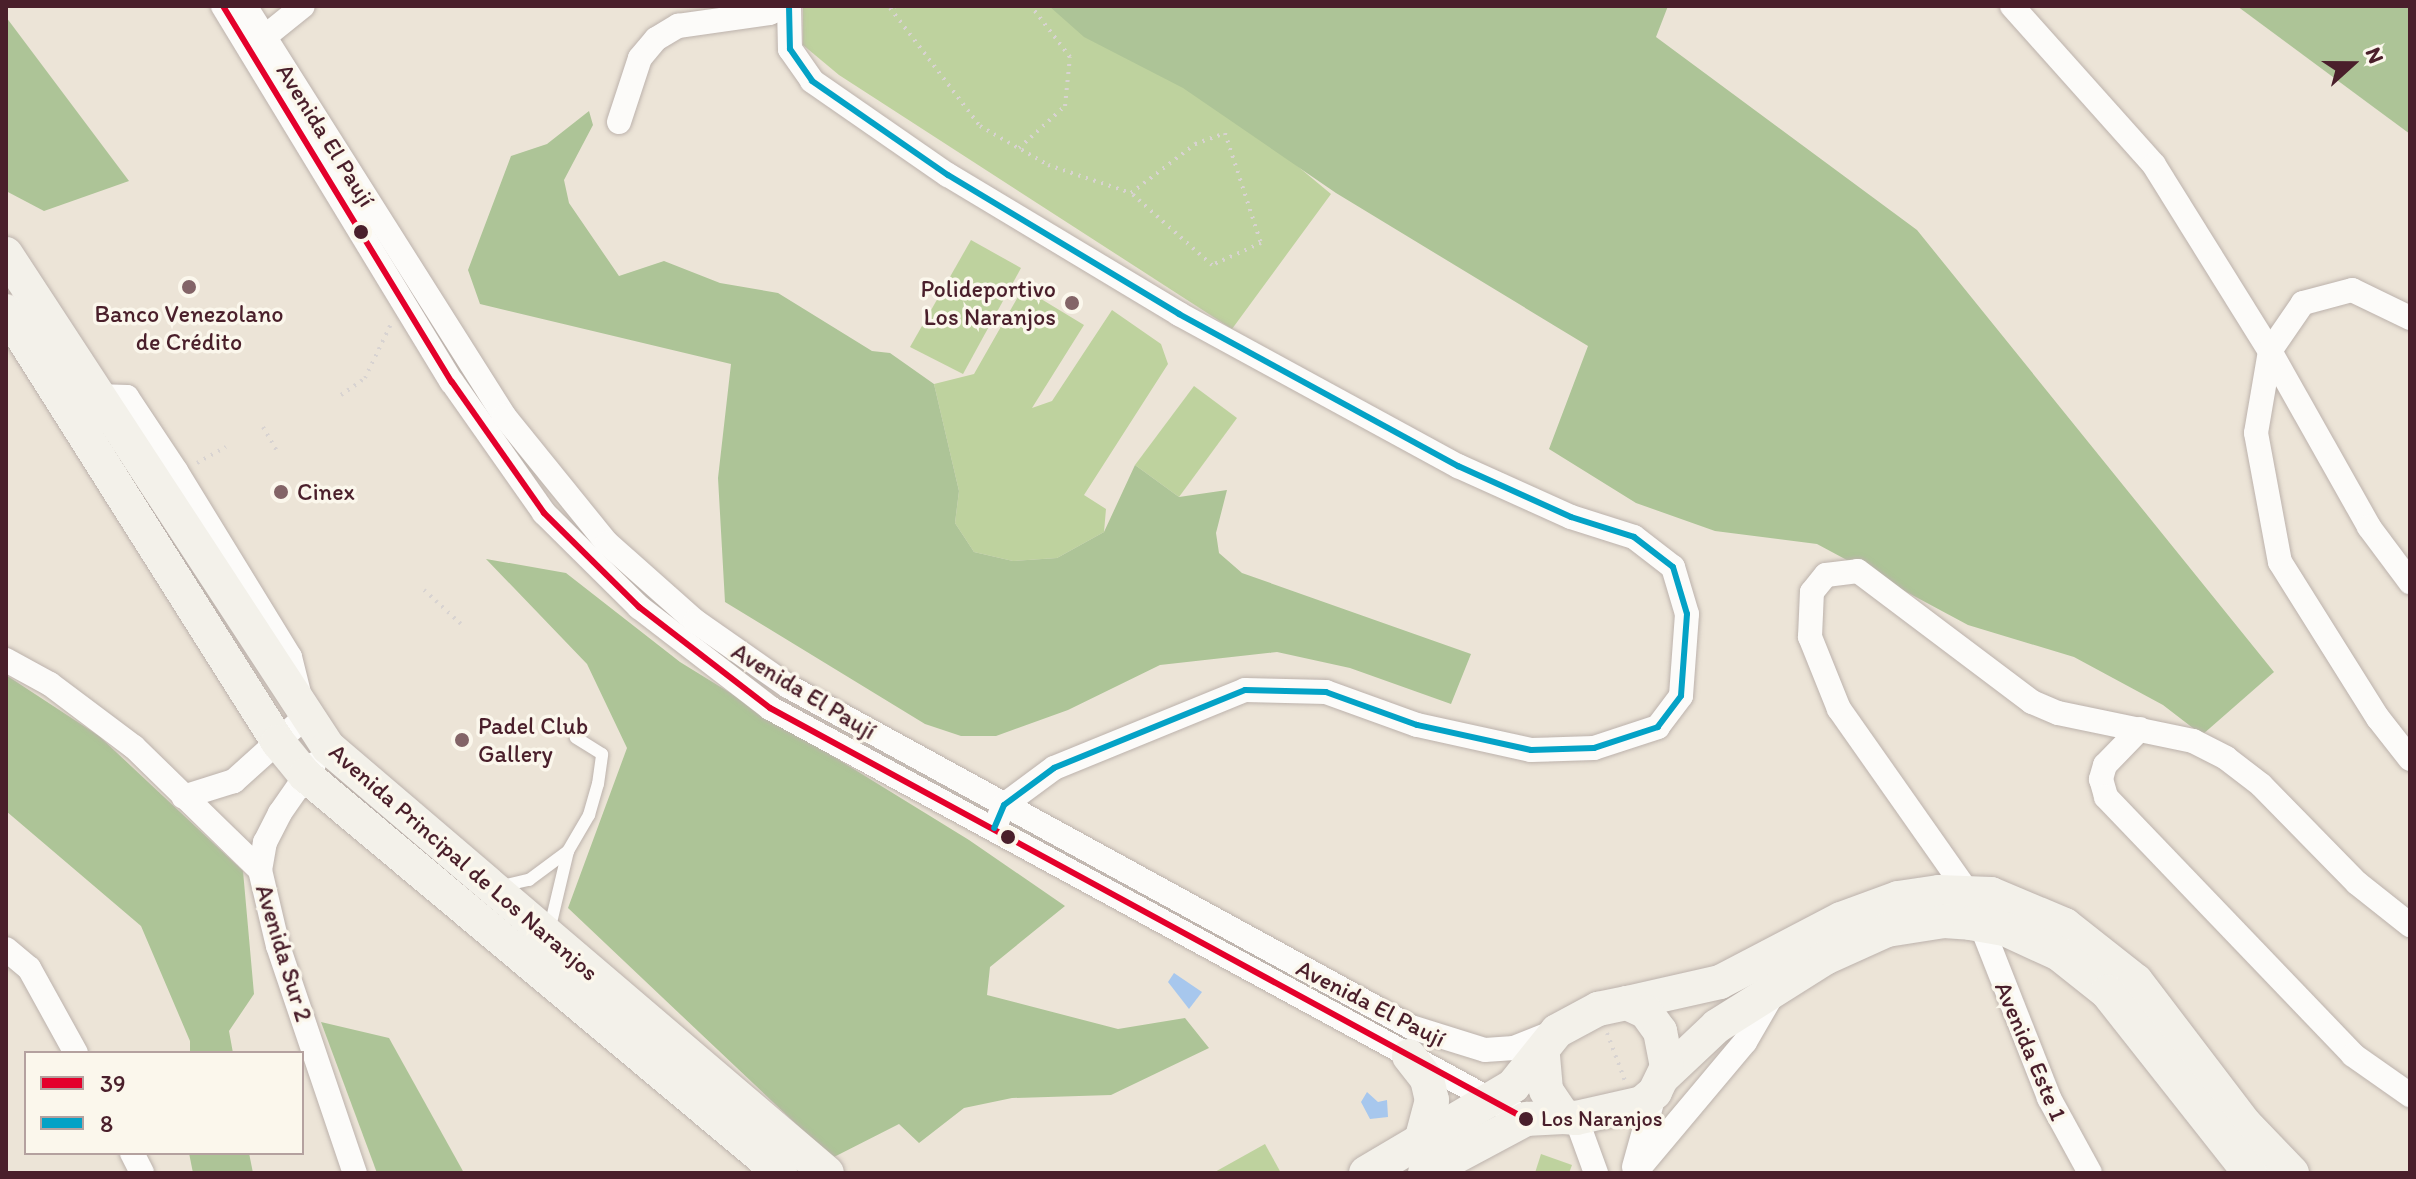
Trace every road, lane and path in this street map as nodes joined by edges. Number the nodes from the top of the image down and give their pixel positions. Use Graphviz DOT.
graph roads {
  1 [pos="223,6"];
  2 [pos="245,6"];
  3 [pos="303,6"];
  4 [pos="788,6"];
  5 [pos="896,6"];
  6 [pos="1031,6"];
  7 [pos="2012,6"];
  8 [pos="256,45"];
  9 [pos="619,122"];
  10 [pos="1019,148"];
  11 [pos="1131,193"];
  12 [pos="6,254"];
  13 [pos="6,311"];
  14 [pos="2410,318"];
  15 [pos="391,324"];
  16 [pos="2270,351"];
  17 [pos="341,395"];
  18 [pos="263,427"];
  19 [pos="226,447"];
  20 [pos="277,451"];
  21 [pos="192,466"];
  22 [pos="2410,582"];
  23 [pos="424,590"];
  24 [pos="461,624"];
  25 [pos="6,660"];
  26 [pos="305,717"];
  27 [pos="2140,729"];
  28 [pos="576,738"];
  29 [pos="278,742"];
  30 [pos="328,747"];
  31 [pos="2410,759"];
  32 [pos="305,775"];
  33 [pos="183,797"];
  34 [pos="999,816"];
  35 [pos="568,851"];
  36 [pos="260,870"];
  37 [pos="494,886"];
  38 [pos="1967,891"];
  39 [pos="1981,925"];
  40 [pos="2410,925"];
  41 [pos="549,933"];
  42 [pos="6,949"];
  43 [pos="1779,985"];
  44 [pos="1615,1013"];
  45 [pos="1550,1042"];
  46 [pos="75,1051"];
  47 [pos="1409,1056"];
  48 [pos="1650,1088"];
  49 [pos="2410,1095"];
  50 [pos="1490,1099"];
  51 [pos="1570,1118"];
  52 [pos="1526,1119"];
  53 [pos="133,1155"];
  54 [pos="1423,1157"];
  55 [pos="142,1173"];
  56 [pos="355,1173"];
  57 [pos="781,1173"];
  58 [pos="827,1173"];
  59 [pos="1366,1173"];
  60 [pos="1596,1173"];
  61 [pos="1634,1173"];
  62 [pos="2090,1173"];
  63 [pos="2250,1173"];
  64 [pos="2292,1173"];
  1 -- 8 [label="street, Avenida El Paují"];
  2 -- 8 [label="street, Avenida El Paují"];
  3 -- 8 [label="street"];
  4 -- 9 [label="street"];
  4 -- 34 [label="street"];
  5 -- 10 [label="path"];
  6 -- 10 [label="path"];
  7 -- 16 [label="street"];
  8 -- 34 [label="street, Avenida El Paují"];
  10 -- 11 [label="path"];
  11 -- 11 [label="path"];
  12 -- 26 [label="main road, Avenida Principal de Los Naranjos"];
  13 -- 29 [label="main road, Avenida Principal de Los Naranjos"];
  14 -- 16 [label="street"];
  15 -- 17 [label="path"];
  16 -- 22 [label="street"];
  16 -- 31 [label="street"];
  18 -- 20 [label="path"];
  19 -- 21 [label="path"];
  23 -- 24 [label="path"];
  25 -- 33 [label="street, Avenida Sur 2"];
  26 -- 29 [label="street"];
  26 -- 30 [label="main road, Avenida Principal de Los Naranjos"];
  27 -- 38 [label="street"];
  27 -- 40 [label="street"];
  27 -- 49 [label="street"];
  28 -- 35 [label="lane"];
  29 -- 32 [label="main road, Avenida Principal de Los Naranjos"];
  29 -- 33 [label="street"];
  30 -- 32 [label="street, Avenida Sur 2"];
  30 -- 37 [label="main road, Avenida Principal de Los Naranjos"];
  32 -- 36 [label="street, Avenida Sur 2"];
  32 -- 57 [label="main road, Avenida Principal de Los Naranjos"];
  33 -- 36 [label="street, Avenida Sur 2"];
  34 -- 45 [label="street, Avenida El Paují"];
  34 -- 47 [label="street, Avenida El Paují"];
  35 -- 37 [label="lane"];
  35 -- 41 [label="lane"];
  36 -- 56 [label="street, Avenida Sur 2"];
  37 -- 41 [label="main road, Avenida Principal de Los Naranjos"];
  38 -- 44 [label="main road"];
  38 -- 64 [label="main road"];
  39 -- 43 [label="main road"];
  39 -- 62 [label="street, Avenida Este 1"];
  39 -- 63 [label="main road"];
  41 -- 58 [label="main road, Avenida Principal de Los Naranjos"];
  42 -- 46 [label="street"];
  43 -- 48 [label="main road"];
  43 -- 61 [label="street"];
  44 -- 45 [label="main road"];
  44 -- 48 [label="path"];
  44 -- 48 [label="main road"];
  45 -- 50 [label="main road"];
  45 -- 51 [label="main road"];
  47 -- 50 [label="street, Avenida El Paují"];
  47 -- 54 [label="main road"];
  48 -- 51 [label="main road"];
  48 -- 61 [label="street"];
  50 -- 52 [label="street, Avenida El Paují"];
  50 -- 54 [label="main road"];
  51 -- 52 [label="main road"];
  51 -- 60 [label="street"];
  52 -- 54 [label="main road"];
  53 -- 55 [label="street"];
  54 -- 59 [label="main road"];
}
